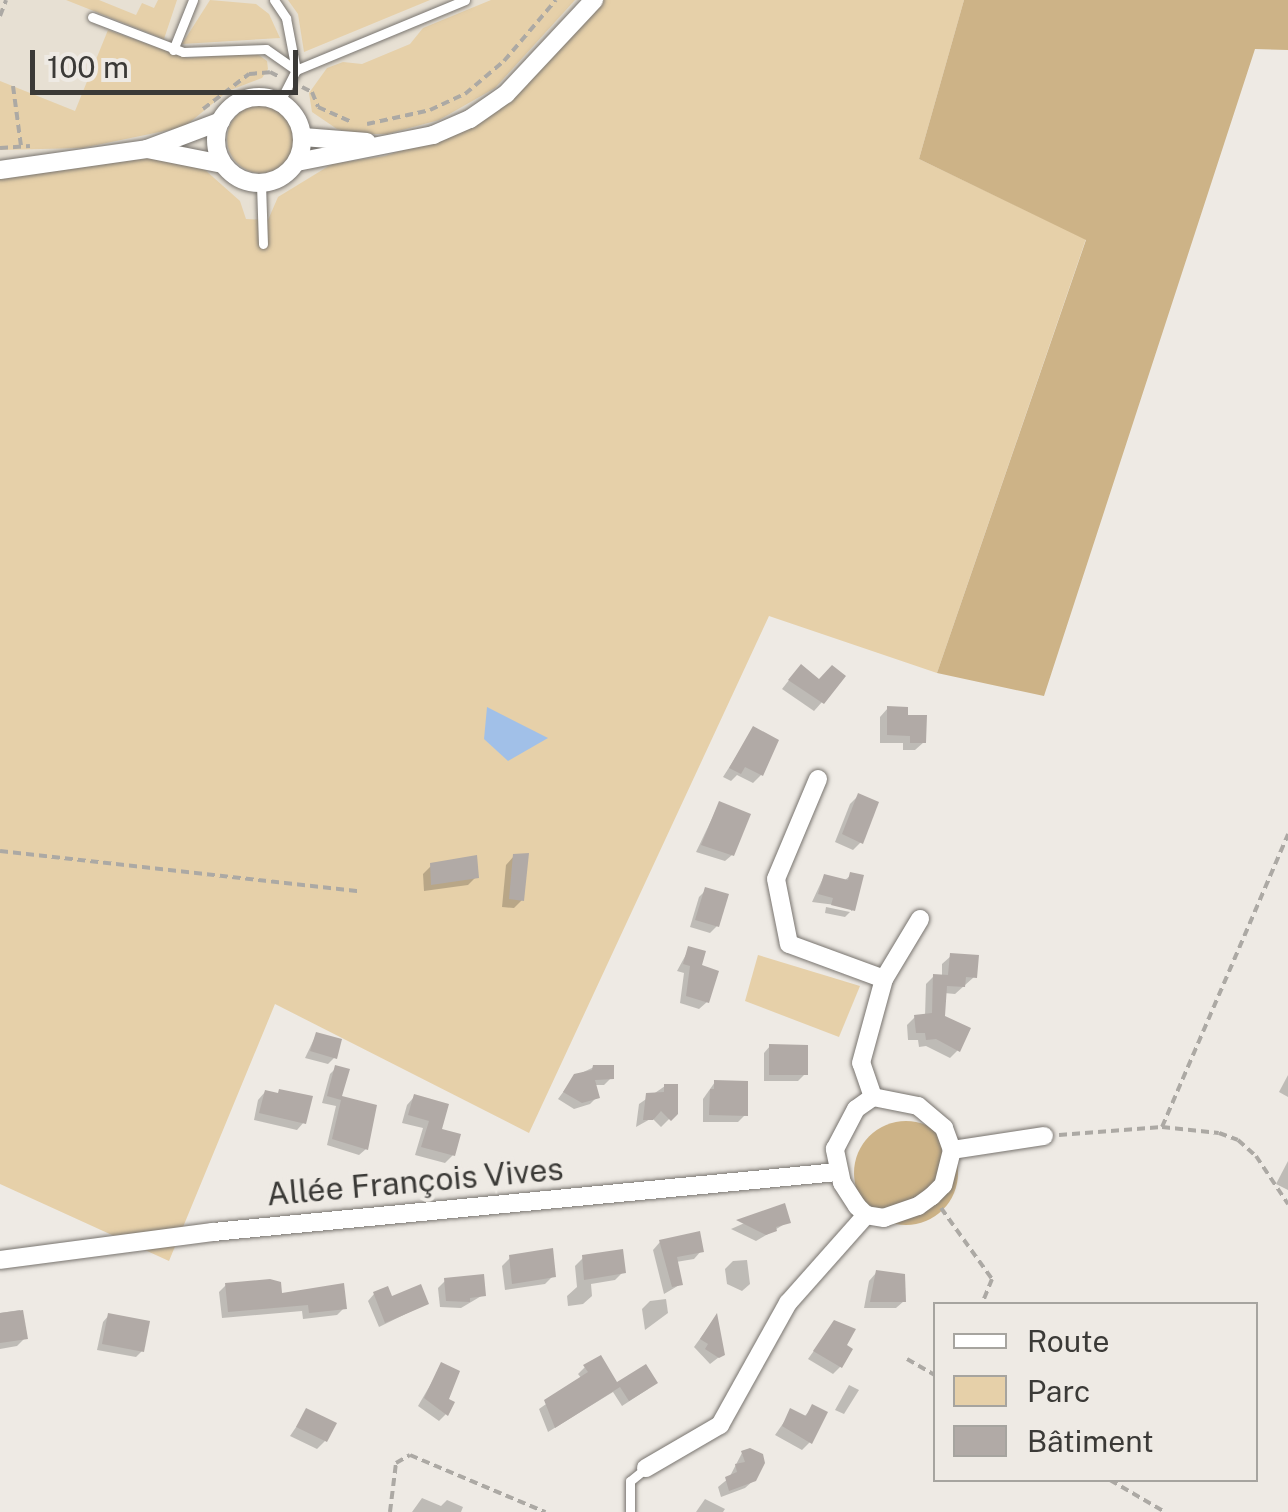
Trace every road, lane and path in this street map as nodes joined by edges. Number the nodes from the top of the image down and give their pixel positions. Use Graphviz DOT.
graph roads {
  1 [pos="6,0"];
  2 [pos="193,0"];
  3 [pos="274,0"];
  4 [pos="465,0"];
  5 [pos="594,0"];
  6 [pos="0,16"];
  7 [pos="92,17"];
  8 [pos="173,50"];
  9 [pos="296,70"];
  10 [pos="13,86"];
  11 [pos="280,102"];
  12 [pos="220,121"];
  13 [pos="303,136"];
  14 [pos="392,144"];
  15 [pos="21,147"];
  16 [pos="146,149"];
  17 [pos="297,162"];
  18 [pos="223,164"];
  19 [pos="0,170"];
  20 [pos="260,184"];
  21 [pos="263,244"];
  22 [pos="818,779"];
  23 [pos="1288,834"];
  24 [pos="0,852"];
  25 [pos="359,890"];
  26 [pos="920,919"];
  27 [pos="884,980"];
  28 [pos="873,1097"];
  29 [pos="1162,1127"];
  30 [pos="1044,1136"];
  31 [pos="952,1150"];
  32 [pos="838,1172"];
  33 [pos="932,1196"];
  34 [pos="1288,1204"];
  35 [pos="866,1215"];
  36 [pos="0,1260"];
  37 [pos="983,1302"];
  38 [pos="907,1360"];
  39 [pos="933,1374"];
  40 [pos="646,1468"];
  41 [pos="1113,1482"];
  42 [pos="390,1512"];
  43 [pos="545,1512"];
  44 [pos="630,1512"];
  45 [pos="1165,1512"];
  1 -- 6 [label="path"];
  2 -- 8 [label="lane"];
  3 -- 9 [label="lane"];
  4 -- 9 [label="lane"];
  5 -- 14 [label="street"];
  7 -- 8 [label="lane"];
  8 -- 9 [label="lane"];
  9 -- 11 [label="lane"];
  10 -- 15 [label="path"];
  11 -- 12 [label="street"];
  11 -- 13 [label="street"];
  12 -- 16 [label="street"];
  12 -- 18 [label="street"];
  13 -- 14 [label="street"];
  13 -- 17 [label="street"];
  14 -- 17 [label="street"];
  16 -- 18 [label="street"];
  16 -- 19 [label="street"];
  17 -- 20 [label="street"];
  18 -- 20 [label="street"];
  20 -- 21 [label="lane"];
  22 -- 27 [label="street"];
  23 -- 29 [label="path"];
  24 -- 25 [label="path"];
  26 -- 27 [label="street"];
  27 -- 28 [label="street"];
  28 -- 31 [label="street"];
  28 -- 32 [label="street"];
  29 -- 30 [label="path"];
  29 -- 34 [label="path"];
  30 -- 31 [label="street"];
  31 -- 33 [label="street"];
  32 -- 35 [label="street"];
  32 -- 36 [label="street, Allée François Vives"];
  33 -- 35 [label="street"];
  33 -- 37 [label="path"];
  35 -- 40 [label="street"];
  38 -- 39 [label="path"];
  40 -- 44 [label="lane"];
  41 -- 45 [label="path"];
  42 -- 43 [label="path"];
}
